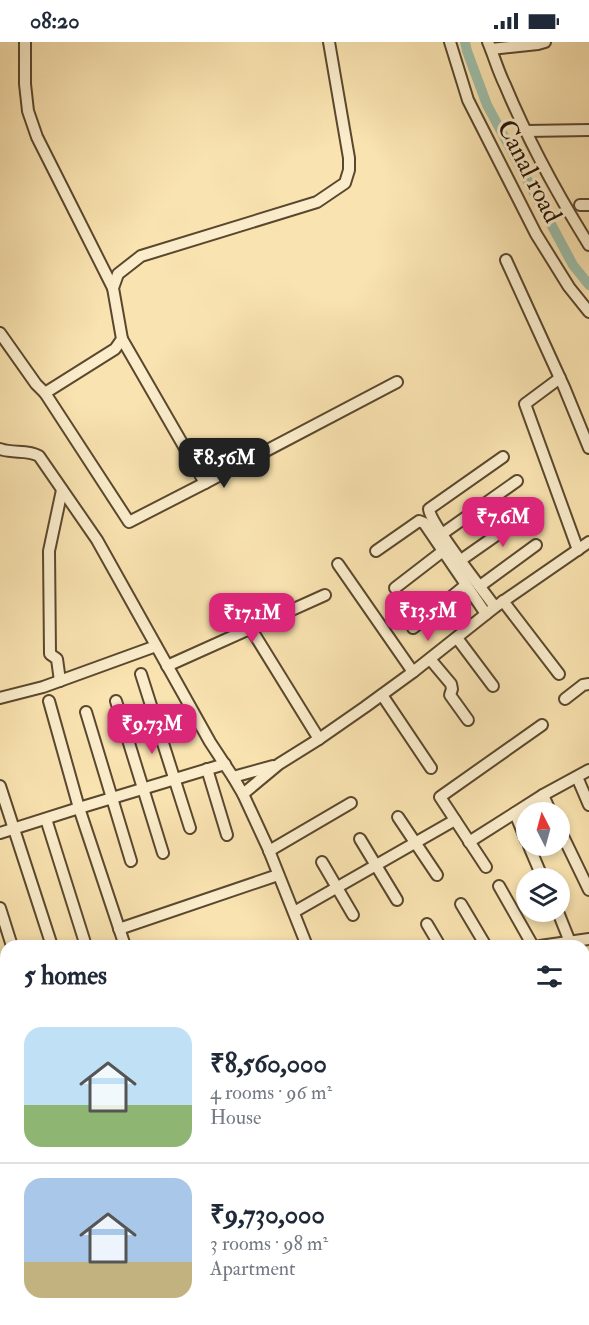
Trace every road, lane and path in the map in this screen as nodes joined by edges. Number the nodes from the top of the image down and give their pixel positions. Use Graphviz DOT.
graph roads {
  1 [pos="26,42"];
  2 [pos="329,42"];
  3 [pos="450,42"];
  4 [pos="544,42"];
  5 [pos="490,45"];
  6 [pos="589,130"];
  7 [pos="526,131"];
  8 [pos="589,245"];
  9 [pos="506,260"];
  10 [pos="112,288"];
  11 [pos="589,312"];
  12 [pos="0,333"];
  13 [pos="122,339"];
  14 [pos="560,378"];
  15 [pos="397,382"];
  16 [pos="45,393"];
  17 [pos="589,448"];
  18 [pos="2,452"];
  19 [pos="503,457"];
  20 [pos="517,481"];
  21 [pos="205,483"];
  22 [pos="62,490"];
  23 [pos="528,513"];
  24 [pos="442,534"];
  25 [pos="536,545"];
  26 [pos="585,548"];
  27 [pos="376,551"];
  28 [pos="443,551"];
  29 [pos="461,560"];
  30 [pos="338,564"];
  31 [pos="466,585"];
  32 [pos="480,586"];
  33 [pos="394,588"];
  34 [pos="325,594"];
  35 [pos="495,607"];
  36 [pos="413,628"];
  37 [pos="251,629"];
  38 [pos="457,638"];
  39 [pos="156,646"];
  40 [pos="430,659"];
  41 [pos="167,666"];
  42 [pos="413,672"];
  43 [pos="141,674"];
  44 [pos="559,674"];
  45 [pos="60,681"];
  46 [pos="589,684"];
  47 [pos="493,686"];
  48 [pos="382,695"];
  49 [pos="0,698"];
  50 [pos="565,699"];
  51 [pos="49,701"];
  52 [pos="116,701"];
  53 [pos="86,712"];
  54 [pos="468,720"];
  55 [pos="542,725"];
  56 [pos="319,739"];
  57 [pos="279,764"];
  58 [pos="225,765"];
  59 [pos="431,768"];
  60 [pos="207,769"];
  61 [pos="589,770"];
  62 [pos="233,777"];
  63 [pos="577,777"];
  64 [pos="176,780"];
  65 [pos="0,786"];
  66 [pos="143,790"];
  67 [pos="243,794"];
  68 [pos="543,795"];
  69 [pos="112,799"];
  70 [pos="546,802"];
  71 [pos="351,803"];
  72 [pos="589,805"];
  73 [pos="79,808"];
  74 [pos="515,813"];
  75 [pos="398,817"];
  76 [pos="46,819"];
  77 [pos="455,820"];
  78 [pos="190,828"];
  79 [pos="14,829"];
  80 [pos="0,833"];
  81 [pos="227,834"];
  82 [pos="360,839"];
  83 [pos="469,842"];
  84 [pos="416,843"];
  85 [pos="269,850"];
  86 [pos="570,851"];
  87 [pos="162,853"];
  88 [pos="131,861"];
  89 [pos="322,862"];
  90 [pos="376,865"];
  91 [pos="486,867"];
  92 [pos="278,875"];
  93 [pos="437,875"];
  94 [pos="499,886"];
  95 [pos="337,887"];
  96 [pos="589,890"];
  97 [pos="397,900"];
  98 [pos="462,904"];
  99 [pos="0,908"];
  100 [pos="294,912"];
  101 [pos="353,915"];
  102 [pos="562,922"];
  103 [pos="427,924"];
  104 [pos="118,929"];
  105 [pos="10,940"];
  106 [pos="50,940"];
  107 [pos="84,940"];
  108 [pos="122,940"];
  109 [pos="305,940"];
  110 [pos="436,940"];
  111 [pos="483,940"];
  112 [pos="530,940"];
  113 [pos="569,940"];
  1 -- 10 [label="street"];
  2 -- 10 [label="street"];
  3 -- 11 [label="street, Canal road"];
  4 -- 5 [label="street"];
  5 -- 7 [label="street, Canal road"];
  6 -- 7 [label="street"];
  7 -- 8 [label="street, Canal road"];
  9 -- 14 [label="street"];
  10 -- 13 [label="street"];
  12 -- 16 [label="street"];
  13 -- 16 [label="street"];
  13 -- 21 [label="street"];
  14 -- 17 [label="street"];
  14 -- 26 [label="street"];
  15 -- 21 [label="street"];
  16 -- 21 [label="street"];
  18 -- 22 [label="street"];
  19 -- 24 [label="street"];
  20 -- 24 [label="street"];
  22 -- 39 [label="street"];
  22 -- 45 [label="street"];
  23 -- 29 [label="street"];
  24 -- 29 [label="street"];
  25 -- 32 [label="street"];
  26 -- 35 [label="street"];
  27 -- 28 [label="street"];
  28 -- 31 [label="street"];
  28 -- 33 [label="street"];
  29 -- 32 [label="street"];
  30 -- 42 [label="street"];
  31 -- 35 [label="street"];
  31 -- 36 [label="street"];
  32 -- 35 [label="street"];
  34 -- 37 [label="street"];
  35 -- 38 [label="street"];
  35 -- 44 [label="street"];
  37 -- 41 [label="street"];
  37 -- 56 [label="street"];
  38 -- 40 [label="street"];
  38 -- 47 [label="street"];
  39 -- 41 [label="street"];
  39 -- 45 [label="street"];
  40 -- 42 [label="street"];
  40 -- 54 [label="street"];
  41 -- 58 [label="street"];
  42 -- 48 [label="street"];
  43 -- 64 [label="street"];
  45 -- 49 [label="street"];
  46 -- 50 [label="street"];
  48 -- 56 [label="street"];
  48 -- 59 [label="street"];
  51 -- 73 [label="street"];
  52 -- 66 [label="street"];
  53 -- 69 [label="street"];
  55 -- 77 [label="street"];
  56 -- 57 [label="street"];
  57 -- 62 [label="street"];
  57 -- 67 [label="street"];
  58 -- 60 [label="street"];
  58 -- 62 [label="street"];
  60 -- 64 [label="street"];
  60 -- 81 [label="street"];
  61 -- 63 [label="street"];
  62 -- 67 [label="street"];
  63 -- 68 [label="street"];
  63 -- 72 [label="street"];
  64 -- 66 [label="street"];
  64 -- 78 [label="street"];
  65 -- 79 [label="street"];
  66 -- 69 [label="street"];
  66 -- 87 [label="street"];
  67 -- 85 [label="street"];
  68 -- 70 [label="street"];
  68 -- 74 [label="street"];
  69 -- 73 [label="street"];
  69 -- 88 [label="street"];
  71 -- 85 [label="street"];
  73 -- 76 [label="street"];
  73 -- 104 [label="street"];
  74 -- 83 [label="street"];
  75 -- 84 [label="street"];
  76 -- 79 [label="street"];
  76 -- 107 [label="street"];
  77 -- 83 [label="street"];
  77 -- 84 [label="street"];
  79 -- 80 [label="street"];
  79 -- 106 [label="street"];
  82 -- 90 [label="street"];
  83 -- 91 [label="street"];
  84 -- 90 [label="street"];
  84 -- 93 [label="street"];
  85 -- 92 [label="street"];
  86 -- 96 [label="street"];
  89 -- 95 [label="street"];
  90 -- 95 [label="street"];
  90 -- 97 [label="street"];
  92 -- 100 [label="street"];
  92 -- 104 [label="street"];
  94 -- 112 [label="street"];
  95 -- 100 [label="street"];
  95 -- 101 [label="street"];
  98 -- 111 [label="street"];
  99 -- 105 [label="street"];
  100 -- 109 [label="street"];
  102 -- 113 [label="street"];
  103 -- 110 [label="street"];
  104 -- 108 [label="street"];
}
